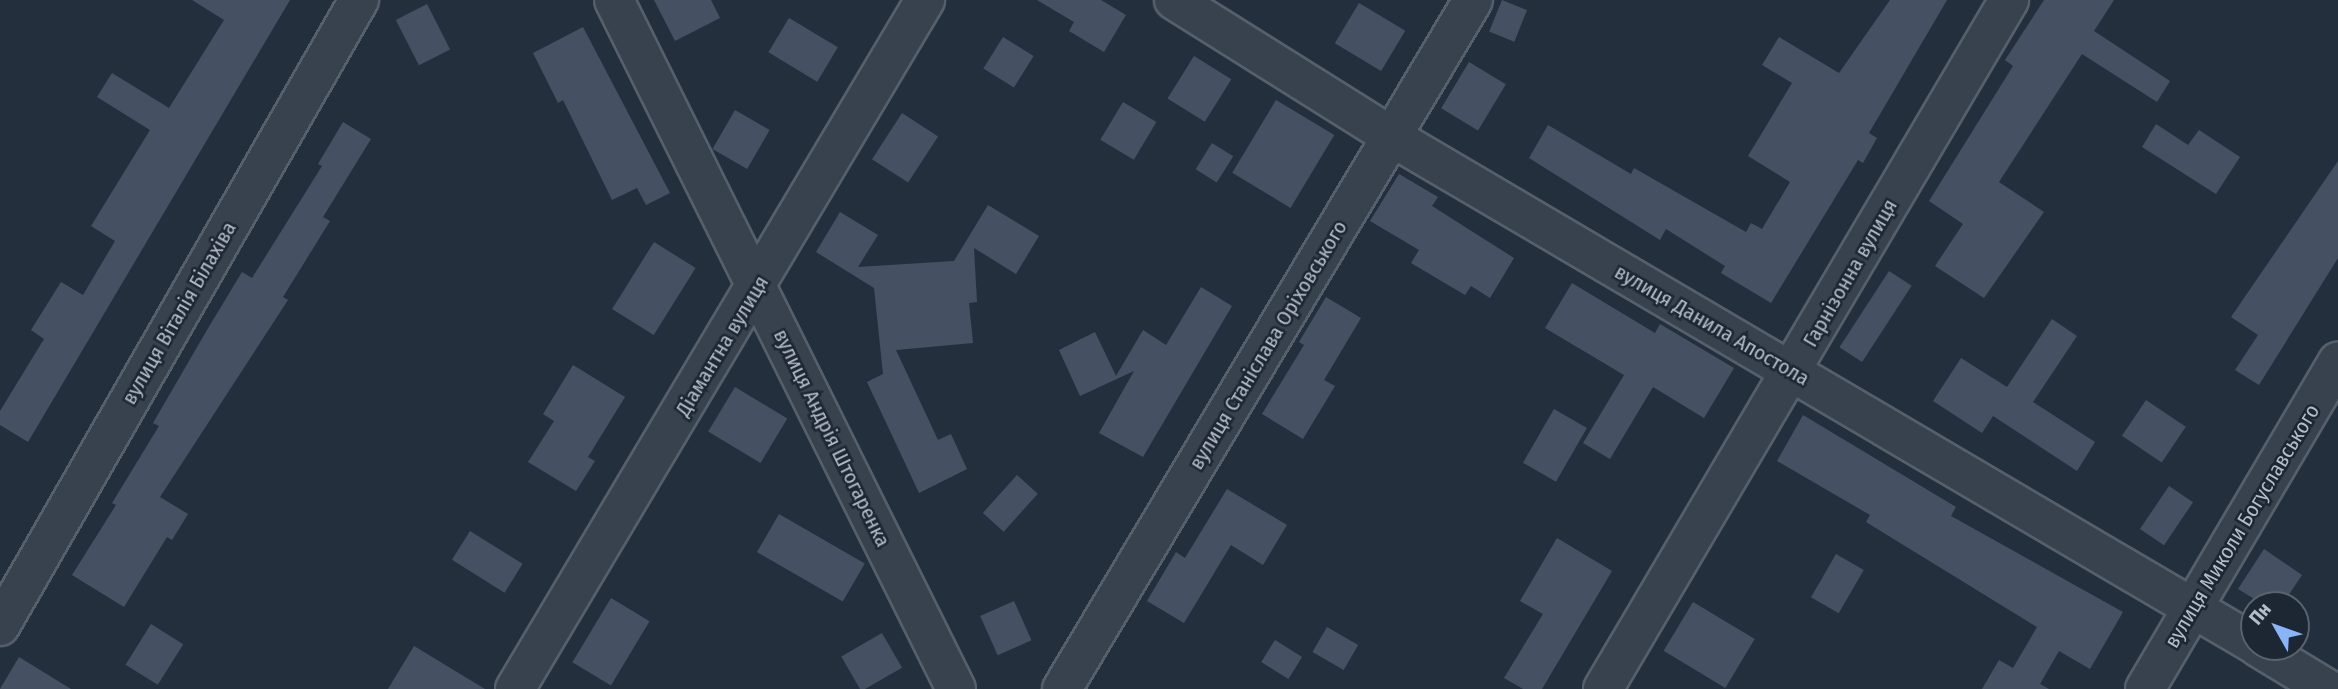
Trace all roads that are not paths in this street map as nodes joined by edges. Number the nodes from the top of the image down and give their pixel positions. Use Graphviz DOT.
graph roads {
  1 [pos="359,0"];
  2 [pos="614,0"];
  3 [pos="925,0"];
  4 [pos="1174,0"];
  5 [pos="1473,0"];
  6 [pos="2009,0"];
  7 [pos="1392,137"];
  8 [pos="757,286"];
  9 [pos="2338,362"];
  10 [pos="1792,372"];
  11 [pos="2194,608"];
  12 [pos="0,626"];
  13 [pos="2240,636"];
  14 [pos="2281,661"];
  15 [pos="515,689"];
  16 [pos="956,689"];
  17 [pos="1062,689"];
  18 [pos="1603,689"];
  19 [pos="2145,689"];
  20 [pos="2327,689"];
  1 -- 12 [label="street, вулиця Віталія Білахіва"];
  2 -- 8 [label="street, вулиця Андрія Штогаренка"];
  3 -- 8 [label="street, Діамантна вулиця"];
  4 -- 7 [label="street, вулиця Данила Апостола"];
  5 -- 7 [label="street, вулиця Станіслава Оріховського"];
  6 -- 10 [label="street, Гарнізонна вулиця"];
  7 -- 10 [label="street, вулиця Данила Апостола"];
  7 -- 17 [label="street, вулиця Станіслава Оріховського"];
  8 -- 15 [label="street, Діамантна вулиця"];
  8 -- 16 [label="street, вулиця Андрія Штогаренка"];
  9 -- 11 [label="street, вулиця Миколи Богуславського"];
  10 -- 11 [label="street, вулиця Данила Апостола"];
  10 -- 18 [label="street, Гарнізонна вулиця"];
  11 -- 13 [label="street, вулиця Данила Апостола"];
  11 -- 19 [label="street, вулиця Миколи Богуславського"];
  14 -- 20 [label="street, вулиця Данила Апостола"];
}
